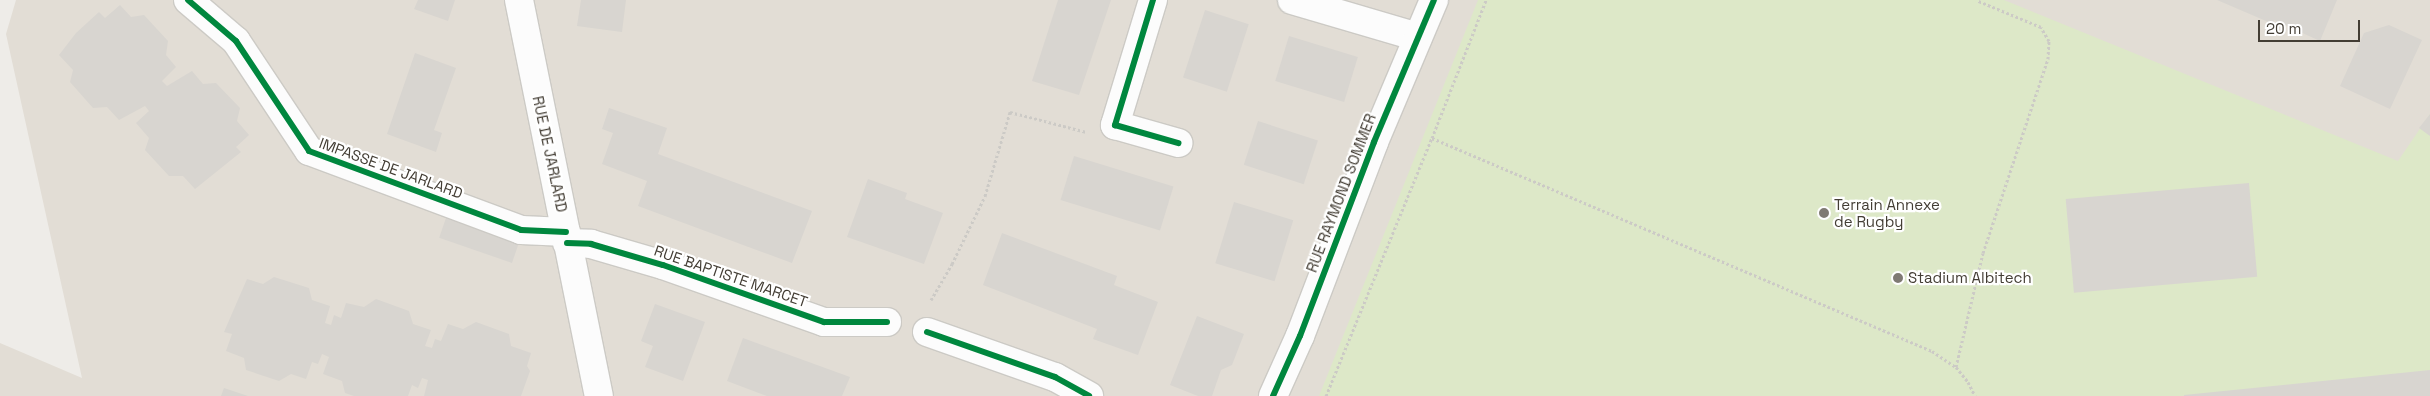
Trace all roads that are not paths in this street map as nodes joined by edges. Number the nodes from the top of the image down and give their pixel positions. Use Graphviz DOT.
graph roads {
  1 [pos="188,0"];
  2 [pos="519,0"];
  3 [pos="1153,0"];
  4 [pos="1292,0"];
  5 [pos="1434,0"];
  6 [pos="1418,37"];
  7 [pos="1178,143"];
  8 [pos="567,238"];
  9 [pos="887,322"];
  10 [pos="927,332"];
  11 [pos="599,396"];
  12 [pos="1089,396"];
  13 [pos="1273,396"];
  1 -- 8 [label="street, IMPASSE DE JARLARD"];
  2 -- 8 [label="street, RUE DE JARLARD"];
  3 -- 7 [label="street"];
  4 -- 6 [label="street"];
  5 -- 6 [label="street, RUE RAYMOND SOMMER"];
  6 -- 13 [label="street, RUE RAYMOND SOMMER"];
  8 -- 9 [label="street, RUE BAPTISTE MARCET"];
  8 -- 11 [label="street, RUE DE JARLARD"];
  10 -- 12 [label="street"];
}
